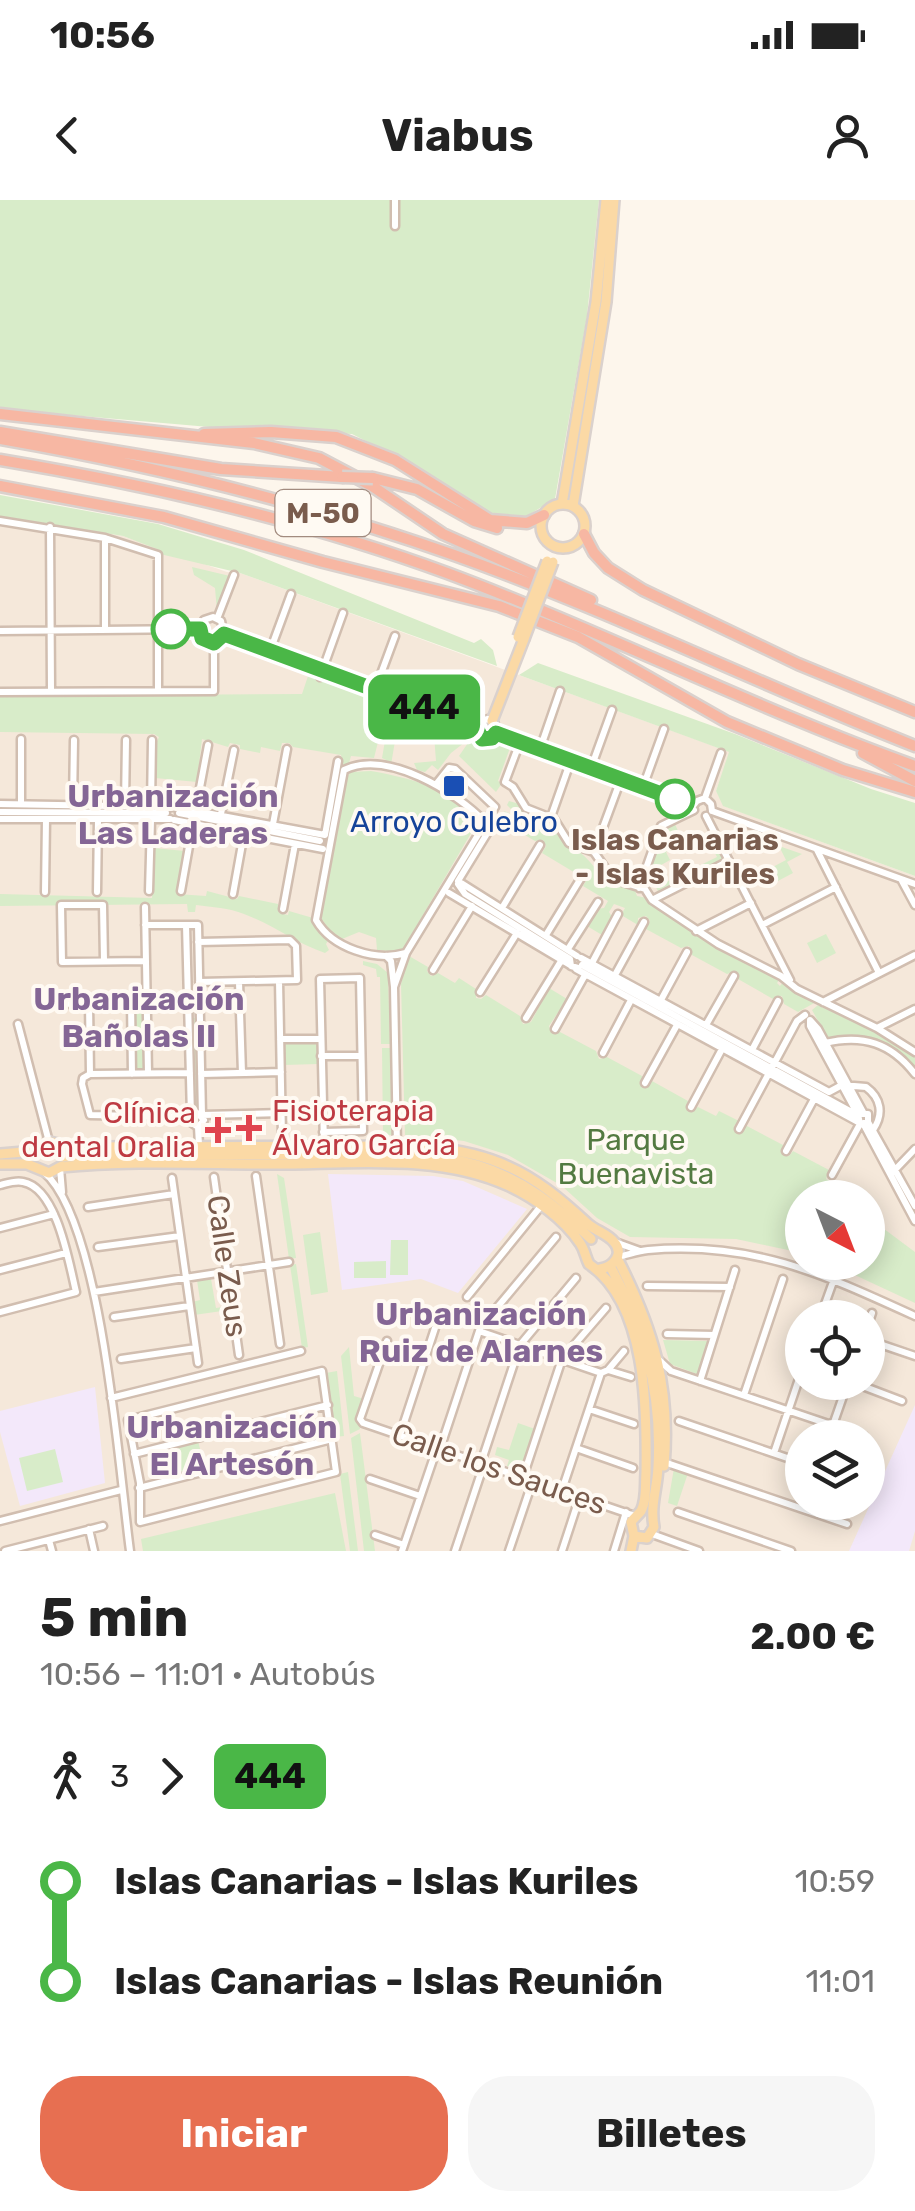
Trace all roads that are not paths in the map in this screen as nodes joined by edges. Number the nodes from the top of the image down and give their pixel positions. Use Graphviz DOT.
graph roads {
  1 [pos="395,200"];
  2 [pos="606,200"];
  3 [pos="614,200"];
  4 [pos="396,226"];
  5 [pos="0,414"];
  6 [pos="0,432"];
  7 [pos="142,432"];
  8 [pos="0,440"];
  9 [pos="0,460"];
  10 [pos="0,486"];
  11 [pos="562,504"];
  12 [pos="573,506"];
  13 [pos="544,515"];
  14 [pos="0,521"];
  15 [pos="528,523"];
  16 [pos="50,527"];
  17 [pos="584,534"];
  18 [pos="105,538"];
  19 [pos="549,542"];
  20 [pos="563,547"];
  21 [pos="550,562"];
  22 [pos="234,575"];
  23 [pos="291,594"];
  24 [pos="342,613"];
  25 [pos="218,618"];
  26 [pos="634,625"];
  27 [pos="200,629"];
  28 [pos="50,630"];
  29 [pos="105,630"];
  30 [pos="158,630"];
  31 [pos="0,631"];
  32 [pos="224,634"];
  33 [pos="395,636"];
  34 [pos="214,643"];
  35 [pos="270,651"];
  36 [pos="321,673"];
  37 [pos="375,690"];
  38 [pos="51,691"];
  39 [pos="158,691"];
  40 [pos="560,691"];
  41 [pos="0,692"];
  42 [pos="612,710"];
  43 [pos="915,712"];
  44 [pos="490,720"];
  45 [pos="476,727"];
  46 [pos="664,730"];
  47 [pos="496,733"];
  48 [pos="22,740"];
  49 [pos="74,740"];
  50 [pos="126,740"];
  51 [pos="152,740"];
  52 [pos="840,740"];
  53 [pos="520,742"];
  54 [pos="208,745"];
  55 [pos="915,746"];
  56 [pos="540,749"];
  57 [pos="234,750"];
  58 [pos="287,750"];
  59 [pos="722,753"];
  60 [pos="571,760"];
  61 [pos="915,766"];
  62 [pos="591,768"];
  63 [pos="621,779"];
  64 [pos="915,782"];
  65 [pos="437,783"];
  66 [pos="643,787"];
  67 [pos="915,792"];
  68 [pos="705,798"];
  69 [pos="0,804"];
  70 [pos="47,804"];
  71 [pos="72,804"];
  72 [pos="95,805"];
  73 [pos="151,806"];
  74 [pos="18,808"];
  75 [pos="694,808"];
  76 [pos="122,809"];
  77 [pos="196,809"];
  78 [pos="39,812"];
  79 [pos="79,812"];
  80 [pos="172,813"];
  81 [pos="709,814"];
  82 [pos="0,816"];
  83 [pos="100,816"];
  84 [pos="551,817"];
  85 [pos="244,818"];
  86 [pos="22,819"];
  87 [pos="46,819"];
  88 [pos="70,819"];
  89 [pos="496,819"];
  90 [pos="128,820"];
  91 [pos="151,820"];
  92 [pos="220,821"];
  93 [pos="193,824"];
  94 [pos="486,824"];
  95 [pos="247,830"];
  96 [pos="273,832"];
  97 [pos="325,837"];
  98 [pos="295,844"];
  99 [pos="540,845"];
  100 [pos="816,849"];
  101 [pos="325,851"];
  102 [pos="594,852"];
  103 [pos="729,861"];
  104 [pos="458,868"];
  105 [pos="581,878"];
  106 [pos="902,880"];
  107 [pos="915,884"];
  108 [pos="836,887"];
  109 [pos="640,888"];
  110 [pos="457,889"];
  111 [pos="181,890"];
  112 [pos="149,891"];
  113 [pos="45,892"];
  114 [pos="97,892"];
  115 [pos="233,894"];
  116 [pos="440,896"];
  117 [pos="652,900"];
  118 [pos="598,902"];
  119 [pos="752,903"];
  120 [pos="915,904"];
  121 [pos="145,906"];
  122 [pos="472,906"];
  123 [pos="502,908"];
  124 [pos="283,909"];
  125 [pos="618,914"];
  126 [pos="506,919"];
  127 [pos="494,920"];
  128 [pos="524,922"];
  129 [pos="644,922"];
  130 [pos="145,924"];
  131 [pos="186,925"];
  132 [pos="762,925"];
  133 [pos="696,931"];
  134 [pos="528,932"];
  135 [pos="516,934"];
  136 [pos="543,938"];
  137 [pos="198,942"];
  138 [pos="568,949"];
  139 [pos="543,950"];
  140 [pos="687,952"];
  141 [pos="406,953"];
  142 [pos="915,955"];
  143 [pos="386,956"];
  144 [pos="561,960"];
  145 [pos="104,961"];
  146 [pos="146,961"];
  147 [pos="576,962"];
  148 [pos="592,962"];
  149 [pos="433,970"];
  150 [pos="879,973"];
  151 [pos="585,975"];
  152 [pos="734,976"];
  153 [pos="279,981"];
  154 [pos="612,981"];
  155 [pos="199,982"];
  156 [pos="238,982"];
  157 [pos="792,984"];
  158 [pos="394,987"];
  159 [pos="480,992"];
  160 [pos="635,994"];
  161 [pos="188,1001"];
  162 [pos="778,1001"];
  163 [pos="131,1002"];
  164 [pos="147,1002"];
  165 [pos="822,1002"];
  166 [pos="89,1003"];
  167 [pos="59,1004"];
  168 [pos="660,1007"];
  169 [pos="915,1009"];
  170 [pos="805,1016"];
  171 [pos="526,1018"];
  172 [pos="679,1018"];
  173 [pos="18,1024"];
  174 [pos="877,1028"];
  175 [pos="556,1029"];
  176 [pos="703,1031"];
  177 [pos="727,1036"];
  178 [pos="280,1038"];
  179 [pos="321,1039"];
  180 [pos="726,1048"];
  181 [pos="752,1050"];
  182 [pos="603,1052"];
  183 [pos="915,1052"];
  184 [pos="321,1056"];
  185 [pos="361,1056"];
  186 [pos="772,1068"];
  187 [pos="281,1072"];
  188 [pos="148,1073"];
  189 [pos="190,1073"];
  190 [pos="242,1073"];
  191 [pos="90,1074"];
  192 [pos="132,1074"];
  193 [pos="202,1074"];
  194 [pos="915,1074"];
  195 [pos="645,1083"];
  196 [pos="845,1085"];
  197 [pos="814,1100"];
  198 [pos="691,1107"];
  199 [pos="282,1112"];
  200 [pos="202,1115"];
  201 [pos="191,1116"];
  202 [pos="861,1119"];
  203 [pos="198,1127"];
  204 [pos="739,1128"];
  205 [pos="873,1130"];
  206 [pos="324,1132"];
  207 [pos="282,1136"];
  208 [pos="54,1144"];
  209 [pos="199,1145"];
  210 [pos="324,1145"];
  211 [pos="397,1146"];
  212 [pos="915,1150"];
  213 [pos="36,1151"];
  214 [pos="786,1151"];
  215 [pos="0,1154"];
  216 [pos="0,1164"];
  217 [pos="62,1164"];
  218 [pos="40,1170"];
  219 [pos="893,1173"];
  220 [pos="832,1175"];
  221 [pos="256,1176"];
  222 [pos="214,1177"];
  223 [pos="172,1178"];
  224 [pos="0,1185"];
  225 [pos="62,1194"];
  226 [pos="174,1194"];
  227 [pos="88,1206"];
  228 [pos="542,1206"];
  229 [pos="915,1206"];
  230 [pos="54,1214"];
  231 [pos="915,1221"];
  232 [pos="0,1228"];
  233 [pos="180,1236"];
  234 [pos="556,1236"];
  235 [pos="604,1236"];
  236 [pos="590,1240"];
  237 [pos="615,1242"];
  238 [pos="98,1248"];
  239 [pos="584,1250"];
  240 [pos="642,1251"];
  241 [pos="66,1253"];
  242 [pos="290,1262"];
  243 [pos="613,1263"];
  244 [pos="785,1263"];
  245 [pos="269,1265"];
  246 [pos="0,1270"];
  247 [pos="735,1270"];
  248 [pos="228,1272"];
  249 [pos="186,1278"];
  250 [pos="576,1278"];
  251 [pos="783,1279"];
  252 [pos="836,1280"];
  253 [pos="648,1286"];
  254 [pos="730,1287"];
  255 [pos="94,1292"];
  256 [pos="466,1298"];
  257 [pos="189,1306"];
  258 [pos="606,1308"];
  259 [pos="0,1312"];
  260 [pos="915,1316"];
  261 [pos="114,1317"];
  262 [pos="436,1328"];
  263 [pos="479,1331"];
  264 [pos="667,1334"];
  265 [pos="714,1336"];
  266 [pos="387,1342"];
  267 [pos="280,1344"];
  268 [pos="520,1346"];
  269 [pos="885,1346"];
  270 [pos="196,1348"];
  271 [pos="624,1350"];
  272 [pos="301,1351"];
  273 [pos="240,1356"];
  274 [pos="915,1356"];
  275 [pos="658,1359"];
  276 [pos="120,1360"];
  277 [pos="562,1360"];
  278 [pos="198,1363"];
  279 [pos="671,1371"];
  280 [pos="604,1372"];
  281 [pos="631,1377"];
  282 [pos="662,1380"];
  283 [pos="700,1381"];
  284 [pos="744,1395"];
  285 [pos="885,1395"];
  286 [pos="111,1398"];
  287 [pos="792,1400"];
  288 [pos="902,1401"];
  289 [pos="328,1405"];
  290 [pos="589,1409"];
  291 [pos="789,1410"];
  292 [pos="816,1420"];
  293 [pos="678,1421"];
  294 [pos="634,1424"];
  295 [pos="400,1435"];
  296 [pos="332,1439"];
  297 [pos="438,1448"];
  298 [pos="576,1448"];
  299 [pos="774,1453"];
  300 [pos="134,1454"];
  301 [pos="785,1457"];
  302 [pos="664,1462"];
  303 [pos="483,1464"];
  304 [pos="633,1468"];
  305 [pos="138,1472"];
  306 [pos="120,1475"];
  307 [pos="522,1476"];
  308 [pos="370,1480"];
  309 [pos="533,1480"];
  310 [pos="137,1488"];
  311 [pos="122,1490"];
  312 [pos="562,1490"];
  313 [pos="651,1490"];
  314 [pos="420,1496"];
  315 [pos="580,1496"];
  316 [pos="678,1512"];
  317 [pos="638,1514"];
  318 [pos="0,1522"];
  319 [pos="847,1524"];
  320 [pos="103,1526"];
  321 [pos="89,1529"];
  322 [pos="375,1535"];
  323 [pos="644,1536"];
  324 [pos="49,1540"];
  325 [pos="403,1548"];
  326 [pos="8,1551"];
  327 [pos="52,1551"];
  328 [pos="94,1551"];
  329 [pos="130,1551"];
  330 [pos="456,1551"];
  331 [pos="509,1551"];
  332 [pos="562,1551"];
  333 [pos="614,1551"];
  334 [pos="630,1551"];
  335 [pos="641,1551"];
  336 [pos="699,1551"];
  337 [pos="792,1551"];
  1 -- 4 [label="street"];
  2 -- 11 [label="main road"];
  3 -- 12 [label="main road"];
  5 -- 7 [label="highway"];
  6 -- 15 [label="highway, bridge"];
  7 -- 15 [label="highway"];
  7 -- 26 [label="highway"];
  8 -- 26 [label="highway, M-50"];
  9 -- 52 [label="highway, M-50"];
  10 -- 67 [label="highway"];
  11 -- 12 [label="main road"];
  11 -- 13 [label="main road"];
  12 -- 17 [label="main road"];
  13 -- 15 [label="highway"];
  13 -- 19 [label="main road"];
  14 -- 16 [label="street"];
  16 -- 18 [label="street"];
  16 -- 28 [label="street"];
  17 -- 20 [label="main road"];
  17 -- 43 [label="highway"];
  18 -- 29 [label="street"];
  18 -- 30 [label="street"];
  19 -- 20 [label="main road"];
  19 -- 21 [label="main road"];
  20 -- 21 [label="main road"];
  21 -- 44 [label="main road, bridge"];
  22 -- 25 [label="street"];
  23 -- 35 [label="street"];
  24 -- 36 [label="street"];
  25 -- 27 [label="street"];
  25 -- 32 [label="street"];
  26 -- 55 [label="highway, M-50"];
  27 -- 30 [label="street"];
  27 -- 34 [label="street"];
  28 -- 29 [label="street"];
  28 -- 31 [label="street"];
  28 -- 38 [label="street"];
  29 -- 30 [label="street"];
  30 -- 39 [label="street"];
  32 -- 34 [label="street"];
  32 -- 35 [label="street"];
  33 -- 37 [label="street"];
  34 -- 39 [label="street"];
  35 -- 36 [label="street"];
  36 -- 37 [label="street"];
  37 -- 45 [label="street"];
  38 -- 39 [label="street"];
  38 -- 41 [label="street"];
  40 -- 56 [label="street"];
  42 -- 62 [label="street"];
  44 -- 45 [label="street"];
  44 -- 47 [label="street"];
  45 -- 47 [label="street"];
  46 -- 66 [label="street"];
  47 -- 53 [label="street"];
  48 -- 74 [label="street"];
  49 -- 71 [label="street"];
  50 -- 76 [label="street"];
  51 -- 73 [label="street"];
  52 -- 61 [label="highway, M-50"];
  52 -- 64 [label="highway"];
  53 -- 56 [label="street"];
  53 -- 84 [label="street"];
  54 -- 77 [label="street"];
  56 -- 60 [label="street"];
  57 -- 92 [label="street"];
  58 -- 96 [label="street"];
  59 -- 68 [label="street"];
  60 -- 62 [label="street"];
  60 -- 84 [label="street"];
  62 -- 63 [label="street"];
  63 -- 66 [label="street"];
  63 -- 102 [label="street"];
  65 -- 94 [label="street"];
  65 -- 94 [label="street"];
  65 -- 97 [label="street"];
  66 -- 75 [label="street"];
  68 -- 75 [label="street"];
  68 -- 81 [label="street"];
  69 -- 74 [label="street"];
  70 -- 71 [label="street"];
  70 -- 74 [label="street"];
  70 -- 78 [label="street"];
  71 -- 72 [label="street"];
  72 -- 76 [label="street"];
  72 -- 83 [label="street"];
  73 -- 76 [label="street"];
  73 -- 80 [label="street"];
  74 -- 78 [label="street"];
  74 -- 82 [label="street"];
  74 -- 86 [label="street"];
  75 -- 81 [label="street"];
  75 -- 109 [label="street"];
  76 -- 80 [label="street"];
  76 -- 83 [label="street"];
  76 -- 90 [label="street"];
  77 -- 80 [label="street"];
  77 -- 92 [label="street"];
  78 -- 79 [label="street"];
  79 -- 83 [label="street"];
  79 -- 88 [label="street"];
  80 -- 91 [label="street"];
  80 -- 92 [label="street"];
  80 -- 93 [label="street"];
  81 -- 100 [label="street"];
  81 -- 103 [label="street"];
  82 -- 86 [label="street"];
  83 -- 88 [label="street"];
  83 -- 90 [label="street"];
  83 -- 114 [label="street"];
  84 -- 102 [label="street"];
  85 -- 92 [label="street"];
  85 -- 95 [label="street"];
  85 -- 96 [label="street"];
  86 -- 87 [label="street"];
  87 -- 88 [label="street"];
  87 -- 113 [label="street"];
  89 -- 94 [label="street"];
  90 -- 91 [label="street"];
  91 -- 112 [label="street"];
  92 -- 93 [label="street"];
  92 -- 95 [label="street"];
  93 -- 111 [label="street"];
  94 -- 104 [label="street"];
  94 -- 110 [label="street"];
  95 -- 96 [label="street"];
  95 -- 115 [label="street"];
  96 -- 97 [label="street"];
  96 -- 98 [label="street"];
  97 -- 101 [label="street"];
  98 -- 101 [label="street"];
  98 -- 124 [label="street"];
  99 -- 123 [label="street"];
  100 -- 106 [label="street"];
  100 -- 108 [label="street"];
  101 -- 143 [label="street"];
  102 -- 109 [label="street"];
  103 -- 117 [label="street"];
  103 -- 119 [label="street"];
  104 -- 110 [label="street"];
  104 -- 116 [label="street"];
  105 -- 136 [label="street"];
  106 -- 107 [label="street"];
  106 -- 120 [label="street"];
  108 -- 132 [label="street"];
  108 -- 150 [label="street"];
  109 -- 117 [label="street"];
  110 -- 116 [label="street"];
  110 -- 122 [label="street"];
  110 -- 123 [label="street"];
  110 -- 126 [label="street"];
  116 -- 141 [label="street"];
  117 -- 133 [label="street"];
  118 -- 138 [label="street"];
  119 -- 132 [label="street"];
  119 -- 133 [label="street"];
  121 -- 130 [label="street"];
  122 -- 127 [label="street"];
  122 -- 149 [label="street"];
  123 -- 128 [label="street"];
  125 -- 148 [label="street"];
  126 -- 127 [label="street"];
  126 -- 134 [label="street"];
  127 -- 135 [label="street"];
  128 -- 134 [label="street"];
  128 -- 136 [label="street"];
  129 -- 154 [label="street"];
  130 -- 131 [label="street"];
  130 -- 146 [label="street"];
  131 -- 137 [label="street"];
  131 -- 161 [label="street"];
  132 -- 157 [label="street"];
  133 -- 157 [label="street"];
  134 -- 136 [label="street"];
  135 -- 139 [label="street"];
  135 -- 159 [label="street"];
  136 -- 138 [label="street"];
  136 -- 139 [label="street"];
  136 -- 147 [label="street"];
  137 -- 153 [label="street"];
  137 -- 155 [label="street"];
  138 -- 147 [label="street"];
  139 -- 144 [label="street"];
  140 -- 168 [label="street"];
  141 -- 143 [label="street"];
  141 -- 158 [label="street"];
  142 -- 150 [label="street"];
  143 -- 158 [label="street"];
  144 -- 147 [label="street"];
  144 -- 171 [label="street"];
  145 -- 145 [label="street"];
  145 -- 146 [label="street"];
  146 -- 164 [label="street"];
  147 -- 148 [label="street"];
  147 -- 151 [label="street"];
  147 -- 154 [label="street"];
  148 -- 154 [label="street"];
  150 -- 165 [label="street"];
  151 -- 154 [label="street"];
  151 -- 175 [label="street"];
  152 -- 176 [label="street"];
  153 -- 156 [label="street"];
  153 -- 178 [label="street"];
  154 -- 160 [label="street"];
  154 -- 160 [label="street"];
  155 -- 156 [label="street"];
  155 -- 193 [label="street"];
  156 -- 190 [label="street"];
  157 -- 165 [label="street"];
  158 -- 211 [label="street"];
  160 -- 168 [label="street"];
  160 -- 168 [label="street"];
  160 -- 182 [label="street"];
  161 -- 164 [label="street"];
  161 -- 189 [label="street"];
  162 -- 181 [label="street"];
  163 -- 164 [label="street"];
  163 -- 166 [label="street"];
  163 -- 192 [label="street"];
  164 -- 188 [label="street"];
  165 -- 174 [label="street"];
  166 -- 167 [label="street"];
  166 -- 191 [label="street"];
  168 -- 172 [label="street"];
  168 -- 172 [label="street"];
  169 -- 174 [label="street"];
  170 -- 186 [label="street"];
  172 -- 176 [label="street"];
  172 -- 176 [label="street"];
  172 -- 195 [label="street"];
  173 -- 208 [label="street"];
  174 -- 183 [label="street"];
  176 -- 177 [label="street"];
  176 -- 180 [label="street"];
  177 -- 180 [label="street"];
  177 -- 181 [label="street"];
  178 -- 179 [label="street"];
  178 -- 187 [label="street"];
  179 -- 184 [label="street"];
  179 -- 185 [label="street"];
  180 -- 186 [label="street"];
  180 -- 198 [label="street"];
  181 -- 186 [label="street"];
  184 -- 185 [label="street"];
  184 -- 206 [label="street"];
  185 -- 206 [label="street"];
  186 -- 196 [label="street"];
  186 -- 197 [label="street"];
  186 -- 202 [label="street"];
  186 -- 204 [label="street"];
  187 -- 190 [label="street"];
  187 -- 199 [label="street"];
  188 -- 189 [label="street"];
  188 -- 192 [label="street"];
  189 -- 201 [label="street"];
  190 -- 193 [label="street"];
  191 -- 192 [label="street"];
  191 -- 201 [label="street"];
  193 -- 200 [label="street"];
  194 -- 196 [label="street"];
  196 -- 202 [label="street"];
  196 -- 205 [label="street"];
  197 -- 202 [label="street"];
  197 -- 214 [label="street"];
  199 -- 200 [label="street"];
  199 -- 207 [label="street"];
  200 -- 201 [label="street"];
  200 -- 203 [label="street"];
  201 -- 203 [label="street"];
  202 -- 205 [label="street"];
  202 -- 219 [label="street"];
  202 -- 220 [label="street"];
  203 -- 209 [label="street"];
  205 -- 219 [label="street"];
  206 -- 210 [label="street"];
  208 -- 209 [label="main road"];
  208 -- 213 [label="main road"];
  208 -- 217 [label="main road"];
  209 -- 210 [label="main road"];
  210 -- 211 [label="main road"];
  211 -- 235 [label="main road"];
  212 -- 219 [label="street"];
  213 -- 215 [label="main road"];
  213 -- 218 [label="main road"];
  216 -- 218 [label="main road"];
  217 -- 218 [label="main road"];
  217 -- 225 [label="street"];
  217 -- 228 [label="main road"];
  217 -- 236 [label="main road"];
  218 -- 225 [label="street"];
  219 -- 229 [label="street"];
  219 -- 231 [label="street"];
  221 -- 245 [label="street"];
  222 -- 248 [label="street, Calle Zeus"];
  223 -- 226 [label="street"];
  224 -- 230 [label="street"];
  225 -- 255 [label="street"];
  226 -- 227 [label="street"];
  226 -- 233 [label="street"];
  228 -- 239 [label="main road"];
  228 -- 256 [label="street"];
  230 -- 232 [label="street"];
  230 -- 241 [label="street"];
  233 -- 238 [label="street"];
  233 -- 249 [label="street"];
  234 -- 263 [label="street"];
  235 -- 236 [label="main road"];
  235 -- 237 [label="main road"];
  236 -- 239 [label="main road"];
  237 -- 240 [label="street"];
  237 -- 243 [label="main road"];
  239 -- 243 [label="main road"];
  240 -- 243 [label="street"];
  240 -- 244 [label="street"];
  241 -- 246 [label="street"];
  241 -- 259 [label="street"];
  242 -- 245 [label="street"];
  243 -- 275 [label="main road"];
  243 -- 313 [label="main road"];
  243 -- 313 [label="main road"];
  245 -- 248 [label="street"];
  245 -- 267 [label="street"];
  247 -- 254 [label="street"];
  248 -- 249 [label="street"];
  248 -- 273 [label="street, Calle Zeus"];
  249 -- 255 [label="street"];
  249 -- 257 [label="street"];
  250 -- 268 [label="street"];
  251 -- 284 [label="street"];
  252 -- 260 [label="street"];
  253 -- 254 [label="street"];
  254 -- 265 [label="street"];
  255 -- 286 [label="street"];
  257 -- 261 [label="street"];
  257 -- 270 [label="street"];
  258 -- 277 [label="street"];
  262 -- 295 [label="street"];
  263 -- 268 [label="street"];
  263 -- 297 [label="street"];
  264 -- 265 [label="street"];
  265 -- 283 [label="street"];
  266 -- 295 [label="street, Calle los Sauces"];
  268 -- 277 [label="street"];
  268 -- 303 [label="street"];
  269 -- 274 [label="street"];
  270 -- 276 [label="street"];
  270 -- 278 [label="street"];
  271 -- 280 [label="street"];
  272 -- 286 [label="street"];
  275 -- 279 [label="street"];
  275 -- 282 [label="main road"];
  277 -- 280 [label="street"];
  277 -- 307 [label="street"];
  279 -- 282 [label="street"];
  279 -- 283 [label="street"];
  280 -- 281 [label="street"];
  280 -- 290 [label="street"];
  282 -- 302 [label="main road"];
  283 -- 284 [label="street"];
  284 -- 291 [label="street"];
  285 -- 288 [label="street"];
  286 -- 306 [label="street"];
  287 -- 291 [label="street"];
  289 -- 296 [label="street"];
  289 -- 300 [label="street"];
  289 -- 300 [label="street"];
  290 -- 294 [label="street"];
  290 -- 298 [label="street"];
  291 -- 292 [label="street"];
  291 -- 299 [label="street"];
  293 -- 299 [label="street"];
  295 -- 297 [label="street, Calle los Sauces"];
  296 -- 310 [label="street"];
  296 -- 310 [label="street"];
  297 -- 303 [label="street, Calle los Sauces"];
  297 -- 314 [label="street"];
  298 -- 304 [label="street"];
  298 -- 312 [label="street"];
  299 -- 301 [label="street"];
  300 -- 305 [label="street"];
  302 -- 313 [label="main road"];
  302 -- 319 [label="street"];
  303 -- 307 [label="street, Calle los Sauces"];
  303 -- 330 [label="street"];
  305 -- 306 [label="street"];
  305 -- 310 [label="street"];
  306 -- 311 [label="street"];
  307 -- 309 [label="street, Calle los Sauces"];
  308 -- 314 [label="street"];
  309 -- 312 [label="street, Calle los Sauces"];
  309 -- 331 [label="street"];
  311 -- 318 [label="street"];
  311 -- 329 [label="street"];
  312 -- 315 [label="street, Calle los Sauces"];
  313 -- 317 [label="main road"];
  314 -- 325 [label="street"];
  315 -- 317 [label="street, Calle los Sauces"];
  315 -- 332 [label="street"];
  316 -- 337 [label="street"];
  317 -- 323 [label="main road"];
  317 -- 323 [label="main road"];
  317 -- 333 [label="street"];
  320 -- 321 [label="street"];
  321 -- 324 [label="street"];
  321 -- 328 [label="street"];
  322 -- 325 [label="street"];
  323 -- 334 [label="main road"];
  323 -- 335 [label="main road"];
  323 -- 336 [label="street"];
  324 -- 326 [label="street"];
  324 -- 327 [label="street"];
}
